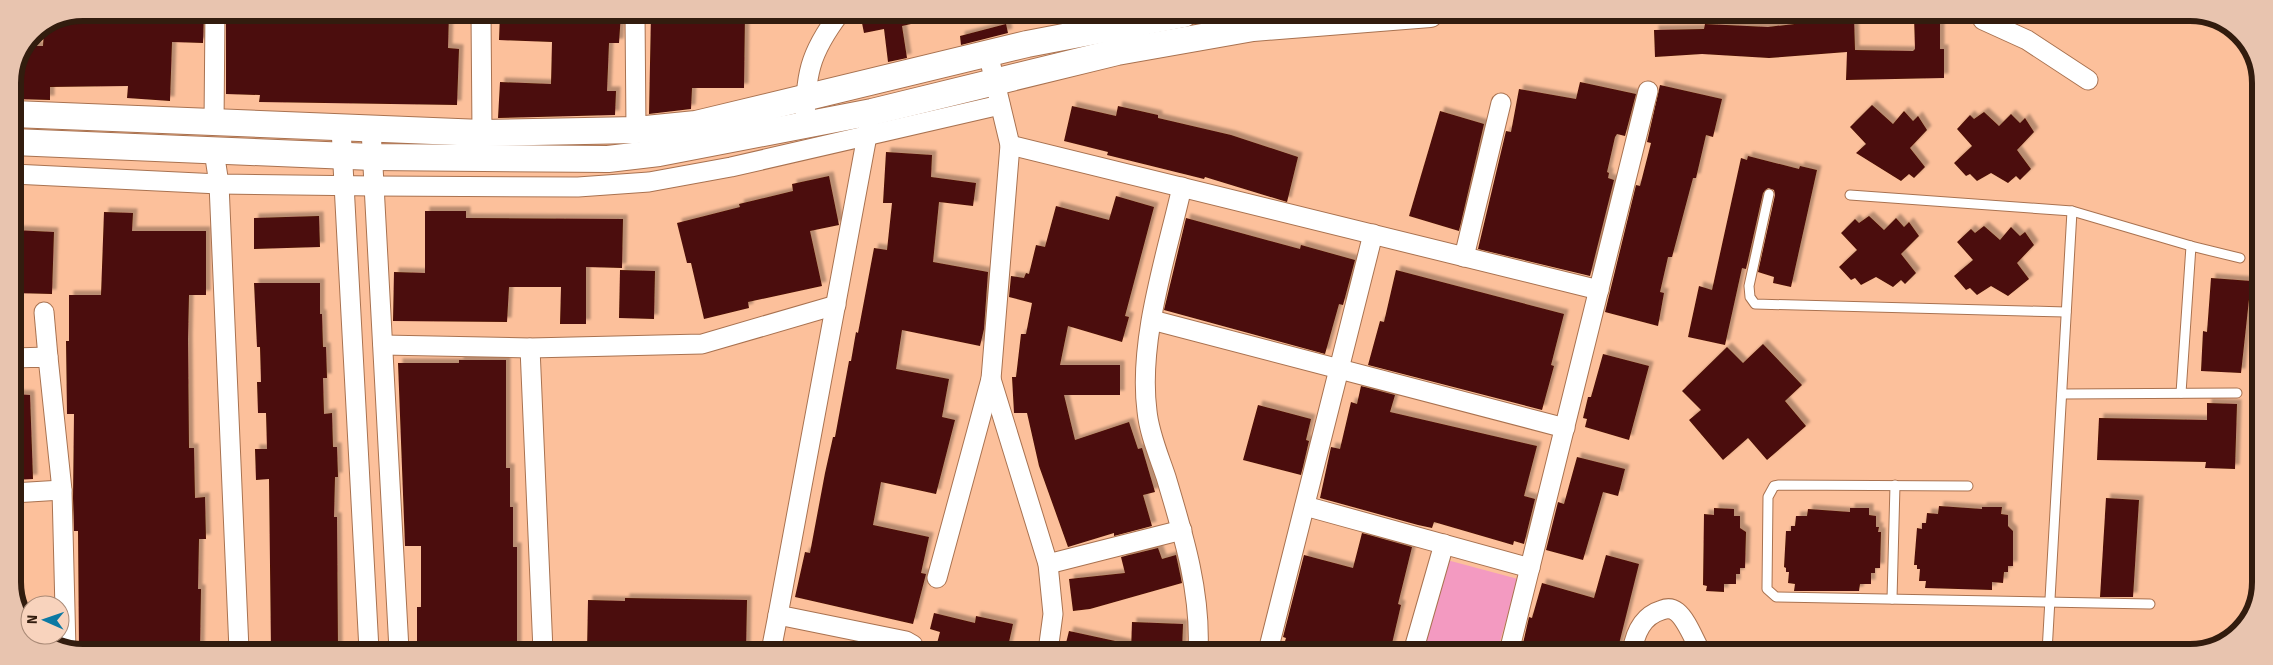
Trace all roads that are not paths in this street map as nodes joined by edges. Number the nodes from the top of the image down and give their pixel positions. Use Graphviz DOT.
graph roads {
  1 [pos="215,21"];
  2 [pos="481,21"];
  3 [pos="635,21"];
  4 [pos="834,21"];
  5 [pos="1149,21"];
  6 [pos="1342,21"];
  7 [pos="1985,21"];
  8 [pos="988,53"];
  9 [pos="2088,80"];
  10 [pos="1648,91"];
  11 [pos="998,94"];
  12 [pos="806,99"];
  13 [pos="1501,103"];
  14 [pos="21,114"];
  15 [pos="214,123"];
  16 [pos="869,124"];
  17 [pos="805,126"];
  18 [pos="342,128"];
  19 [pos="371,129"];
  20 [pos="636,130"];
  21 [pos="482,133"];
  22 [pos="21,142"];
  23 [pos="1010,145"];
  24 [pos="214,152"];
  25 [pos="343,156"];
  26 [pos="372,157"];
  27 [pos="21,174"];
  28 [pos="219,184"];
  29 [pos="344,185"];
  30 [pos="374,186"];
  31 [pos="1182,187"];
  32 [pos="1769,194"];
  33 [pos="1850,195"];
  34 [pos="2072,211"];
  35 [pos="1373,234"];
  36 [pos="2191,246"];
  37 [pos="1464,256"];
  38 [pos="2240,258"];
  39 [pos="1599,290"];
  40 [pos="836,305"];
  41 [pos="44,312"];
  42 [pos="2066,312"];
  43 [pos="1152,320"];
  44 [pos="383,346"];
  45 [pos="530,348"];
  46 [pos="21,358"];
  47 [pos="48,358"];
  48 [pos="1339,368"];
  49 [pos="992,379"];
  50 [pos="2181,393"];
  51 [pos="2237,393"];
  52 [pos="2062,394"];
  53 [pos="1565,428"];
  54 [pos="1895,485"];
  55 [pos="1968,486"];
  56 [pos="62,490"];
  57 [pos="21,493"];
  58 [pos="1305,506"];
  59 [pos="1182,530"];
  60 [pos="1444,544"];
  61 [pos="1048,564"];
  62 [pos="1530,568"];
  63 [pos="937,578"];
  64 [pos="1892,599"];
  65 [pos="2050,602"];
  66 [pos="2150,604"];
  67 [pos="778,615"];
  68 [pos="66,641"];
  69 [pos="239,644"];
  70 [pos="369,644"];
  71 [pos="399,644"];
  72 [pos="543,644"];
  73 [pos="773,644"];
  74 [pos="911,644"];
  75 [pos="1049,644"];
  76 [pos="1198,644"];
  77 [pos="1270,644"];
  78 [pos="1415,644"];
  79 [pos="1511,644"];
  80 [pos="1634,644"];
  81 [pos="1696,644"];
  82 [pos="2047,644"];
  1 -- 15 [label="street"];
  2 -- 21 [label="street"];
  3 -- 20 [label="street"];
  4 -- 12 [label="street"];
  5 -- 8 [label="street"];
  6 -- 11 [label="street"];
  7 -- 9 [label="street"];
  8 -- 11 [label="street"];
  8 -- 12 [label="street"];
  10 -- 39 [label="street"];
  11 -- 16 [label="street"];
  11 -- 23 [label="street"];
  12 -- 17 [label="street"];
  12 -- 20 [label="street"];
  13 -- 37 [label="street"];
  14 -- 15 [label="street"];
  15 -- 18 [label="street"];
  16 -- 17 [label="street"];
  16 -- 30 [label="street"];
  16 -- 40 [label="street"];
  17 -- 26 [label="street"];
  18 -- 19 [label="street"];
  18 -- 25 [label="street"];
  19 -- 21 [label="street"];
  19 -- 26 [label="street"];
  20 -- 21 [label="street"];
  22 -- 24 [label="street"];
  23 -- 31 [label="street"];
  23 -- 49 [label="street"];
  24 -- 25 [label="street"];
  24 -- 28 [label="street"];
  25 -- 26 [label="street"];
  25 -- 29 [label="street"];
  26 -- 30 [label="street"];
  27 -- 28 [label="street"];
  28 -- 29 [label="street"];
  28 -- 69 [label="street"];
  29 -- 30 [label="street"];
  29 -- 70 [label="street"];
  30 -- 44 [label="street"];
  31 -- 35 [label="street"];
  31 -- 43 [label="street"];
  32 -- 42 [label="lane"];
  33 -- 34 [label="lane"];
  34 -- 36 [label="lane"];
  34 -- 42 [label="lane"];
  35 -- 37 [label="street"];
  35 -- 48 [label="street"];
  36 -- 38 [label="lane"];
  36 -- 50 [label="lane"];
  37 -- 39 [label="street"];
  39 -- 53 [label="street"];
  40 -- 45 [label="street"];
  40 -- 67 [label="street"];
  41 -- 47 [label="street"];
  42 -- 52 [label="lane"];
  43 -- 48 [label="street"];
  43 -- 59 [label="street"];
  44 -- 45 [label="street"];
  44 -- 71 [label="street"];
  45 -- 72 [label="street"];
  46 -- 47 [label="street"];
  47 -- 56 [label="street"];
  48 -- 53 [label="street"];
  48 -- 58 [label="street"];
  49 -- 61 [label="street"];
  49 -- 63 [label="street"];
  50 -- 51 [label="lane"];
  50 -- 52 [label="lane"];
  52 -- 65 [label="lane"];
  53 -- 62 [label="street"];
  54 -- 55 [label="lane"];
  54 -- 64 [label="lane"];
  54 -- 64 [label="lane"];
  56 -- 57 [label="street"];
  56 -- 68 [label="street"];
  58 -- 60 [label="street"];
  58 -- 77 [label="street"];
  59 -- 61 [label="street"];
  59 -- 76 [label="street"];
  60 -- 62 [label="street"];
  60 -- 78 [label="street"];
  61 -- 75 [label="street"];
  62 -- 79 [label="street"];
  64 -- 65 [label="lane"];
  65 -- 66 [label="lane"];
  65 -- 82 [label="lane"];
  67 -- 73 [label="street"];
  67 -- 74 [label="street"];
  80 -- 81 [label="street"];
}
